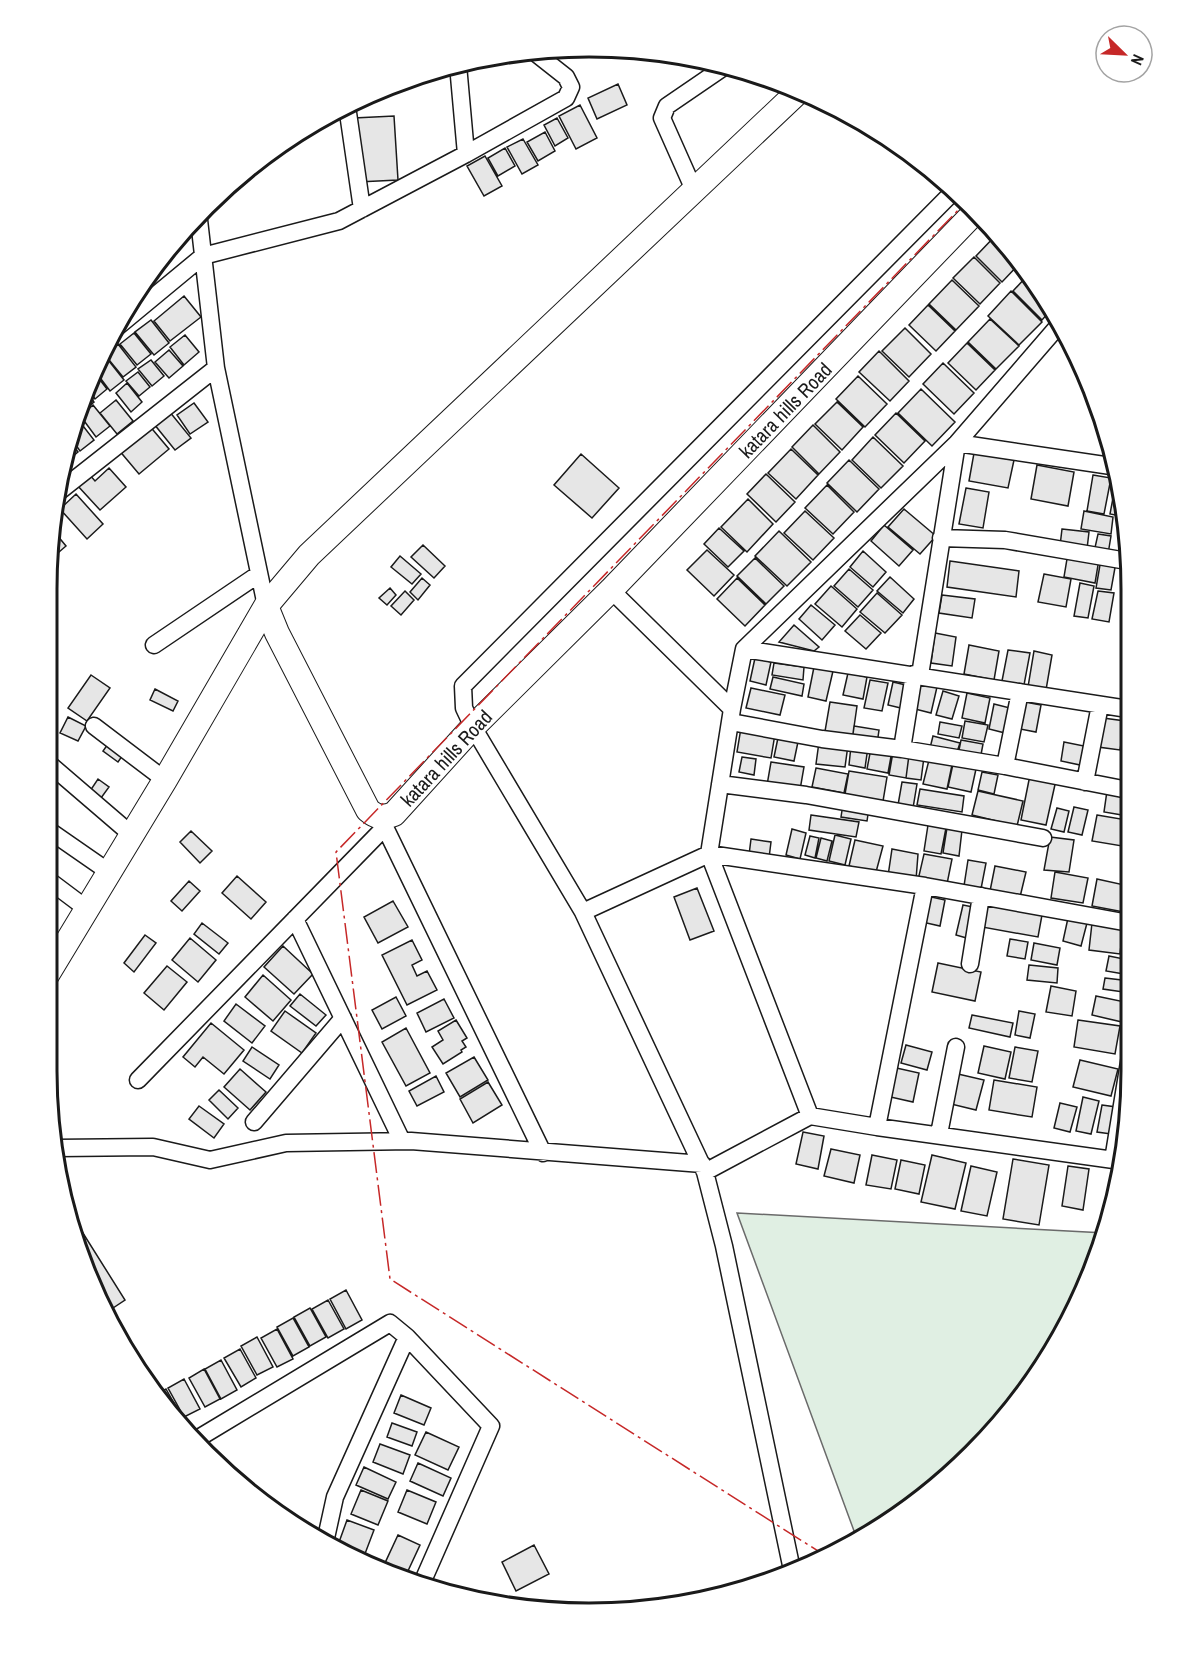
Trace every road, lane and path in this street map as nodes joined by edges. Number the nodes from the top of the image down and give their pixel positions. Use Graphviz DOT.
graph roads {
  1 [pos="543,59"];
  2 [pos="716,72"];
  3 [pos="459,73"];
  4 [pos="793,97"];
  5 [pos="348,115"];
  6 [pos="466,154"];
  7 [pos="694,190"];
  8 [pos="948,197"];
  9 [pos="362,209"];
  10 [pos="970,218"];
  11 [pos="200,227"];
  12 [pos="202,256"];
  13 [pos="135,312"];
  14 [pos="1054,331"];
  15 [pos="216,368"];
  16 [pos="957,443"];
  17 [pos="1106,465"];
  18 [pos="67,485"];
  19 [pos="941,538"];
  20 [pos="1120,560"];
  21 [pos="259,574"];
  22 [pos="611,590"];
  23 [pos="266,606"];
  24 [pos="154,645"];
  25 [pos="744,649"];
  26 [pos="917,675"];
  27 [pos="1020,692"];
  28 [pos="1100,705"];
  29 [pos="1121,708"];
  30 [pos="731,716"];
  31 [pos="94,726"];
  32 [pos="473,727"];
  33 [pos="902,750"];
  34 [pos="1005,766"];
  35 [pos="57,771"];
  36 [pos="165,780"];
  37 [pos="1084,782"];
  38 [pos="720,784"];
  39 [pos="1121,789"];
  40 [pos="382,822"];
  41 [pos="132,835"];
  42 [pos="57,837"];
  43 [pos="1043,838"];
  44 [pos="710,854"];
  45 [pos="109,872"];
  46 [pos="925,886"];
  47 [pos="57,887"];
  48 [pos="981,896"];
  49 [pos="87,909"];
  50 [pos="584,912"];
  51 [pos="295,919"];
  52 [pos="1121,922"];
  53 [pos="57,957"];
  54 [pos="970,964"];
  55 [pos="343,1018"];
  56 [pos="956,1047"];
  57 [pos="138,1080"];
  58 [pos="810,1116"];
  59 [pos="254,1122"];
  60 [pos="877,1127"];
  61 [pos="939,1134"];
  62 [pos="402,1142"];
  63 [pos="63,1149"];
  64 [pos="543,1153"];
  65 [pos="1113,1159"];
  66 [pos="703,1168"];
  67 [pos="407,1337"];
  68 [pos="202,1436"];
  69 [pos="327,1534"];
  70 [pos="791,1564"];
  71 [pos="425,1577"];
  1 -- 6 [label="street"];
  2 -- 7 [label="street"];
  3 -- 6 [label="street"];
  4 -- 7 [label="main road"];
  5 -- 9 [label="street"];
  6 -- 9 [label="street"];
  7 -- 23 [label="main road"];
  8 -- 32 [label="street"];
  9 -- 12 [label="street"];
  10 -- 22 [label="main road, katara hills Road"];
  11 -- 12 [label="street"];
  12 -- 13 [label="street"];
  12 -- 15 [label="street"];
  14 -- 16 [label="street"];
  15 -- 18 [label="street"];
  15 -- 21 [label="street"];
  16 -- 17 [label="street"];
  16 -- 19 [label="street"];
  16 -- 25 [label="street"];
  19 -- 20 [label="street"];
  19 -- 26 [label="street"];
  21 -- 23 [label="street"];
  21 -- 24 [label="street"];
  22 -- 30 [label="street"];
  22 -- 32 [label="main road, katara hills Road"];
  23 -- 36 [label="main road"];
  23 -- 40 [label="main road, katara hills Road"];
  25 -- 26 [label="street"];
  25 -- 30 [label="street"];
  26 -- 27 [label="street"];
  26 -- 33 [label="street"];
  27 -- 28 [label="street"];
  27 -- 34 [label="street"];
  28 -- 29 [label="street"];
  28 -- 37 [label="street"];
  30 -- 33 [label="street"];
  30 -- 38 [label="street"];
  31 -- 36 [label="street"];
  32 -- 40 [label="main road, katara hills Road"];
  32 -- 50 [label="street"];
  33 -- 34 [label="street"];
  34 -- 37 [label="street"];
  35 -- 41 [label="street"];
  36 -- 41 [label="main road"];
  37 -- 39 [label="street"];
  38 -- 43 [label="street"];
  38 -- 44 [label="street"];
  40 -- 51 [label="street"];
  40 -- 64 [label="street"];
  41 -- 45 [label="main road"];
  42 -- 45 [label="street"];
  44 -- 46 [label="street"];
  44 -- 50 [label="street"];
  44 -- 58 [label="street"];
  45 -- 49 [label="main road"];
  46 -- 48 [label="street"];
  46 -- 60 [label="street"];
  47 -- 49 [label="street"];
  48 -- 52 [label="street"];
  48 -- 54 [label="street"];
  49 -- 53 [label="main road"];
  50 -- 66 [label="street"];
  51 -- 55 [label="street"];
  51 -- 57 [label="street"];
  55 -- 59 [label="street"];
  55 -- 62 [label="street"];
  56 -- 61 [label="street"];
  58 -- 60 [label="street"];
  58 -- 66 [label="street"];
  60 -- 61 [label="street"];
  61 -- 65 [label="street"];
  62 -- 63 [label="street"];
  62 -- 64 [label="street"];
  64 -- 66 [label="street"];
  66 -- 70 [label="street"];
  67 -- 68 [label="street"];
  67 -- 69 [label="street"];
  67 -- 71 [label="street"];
}
